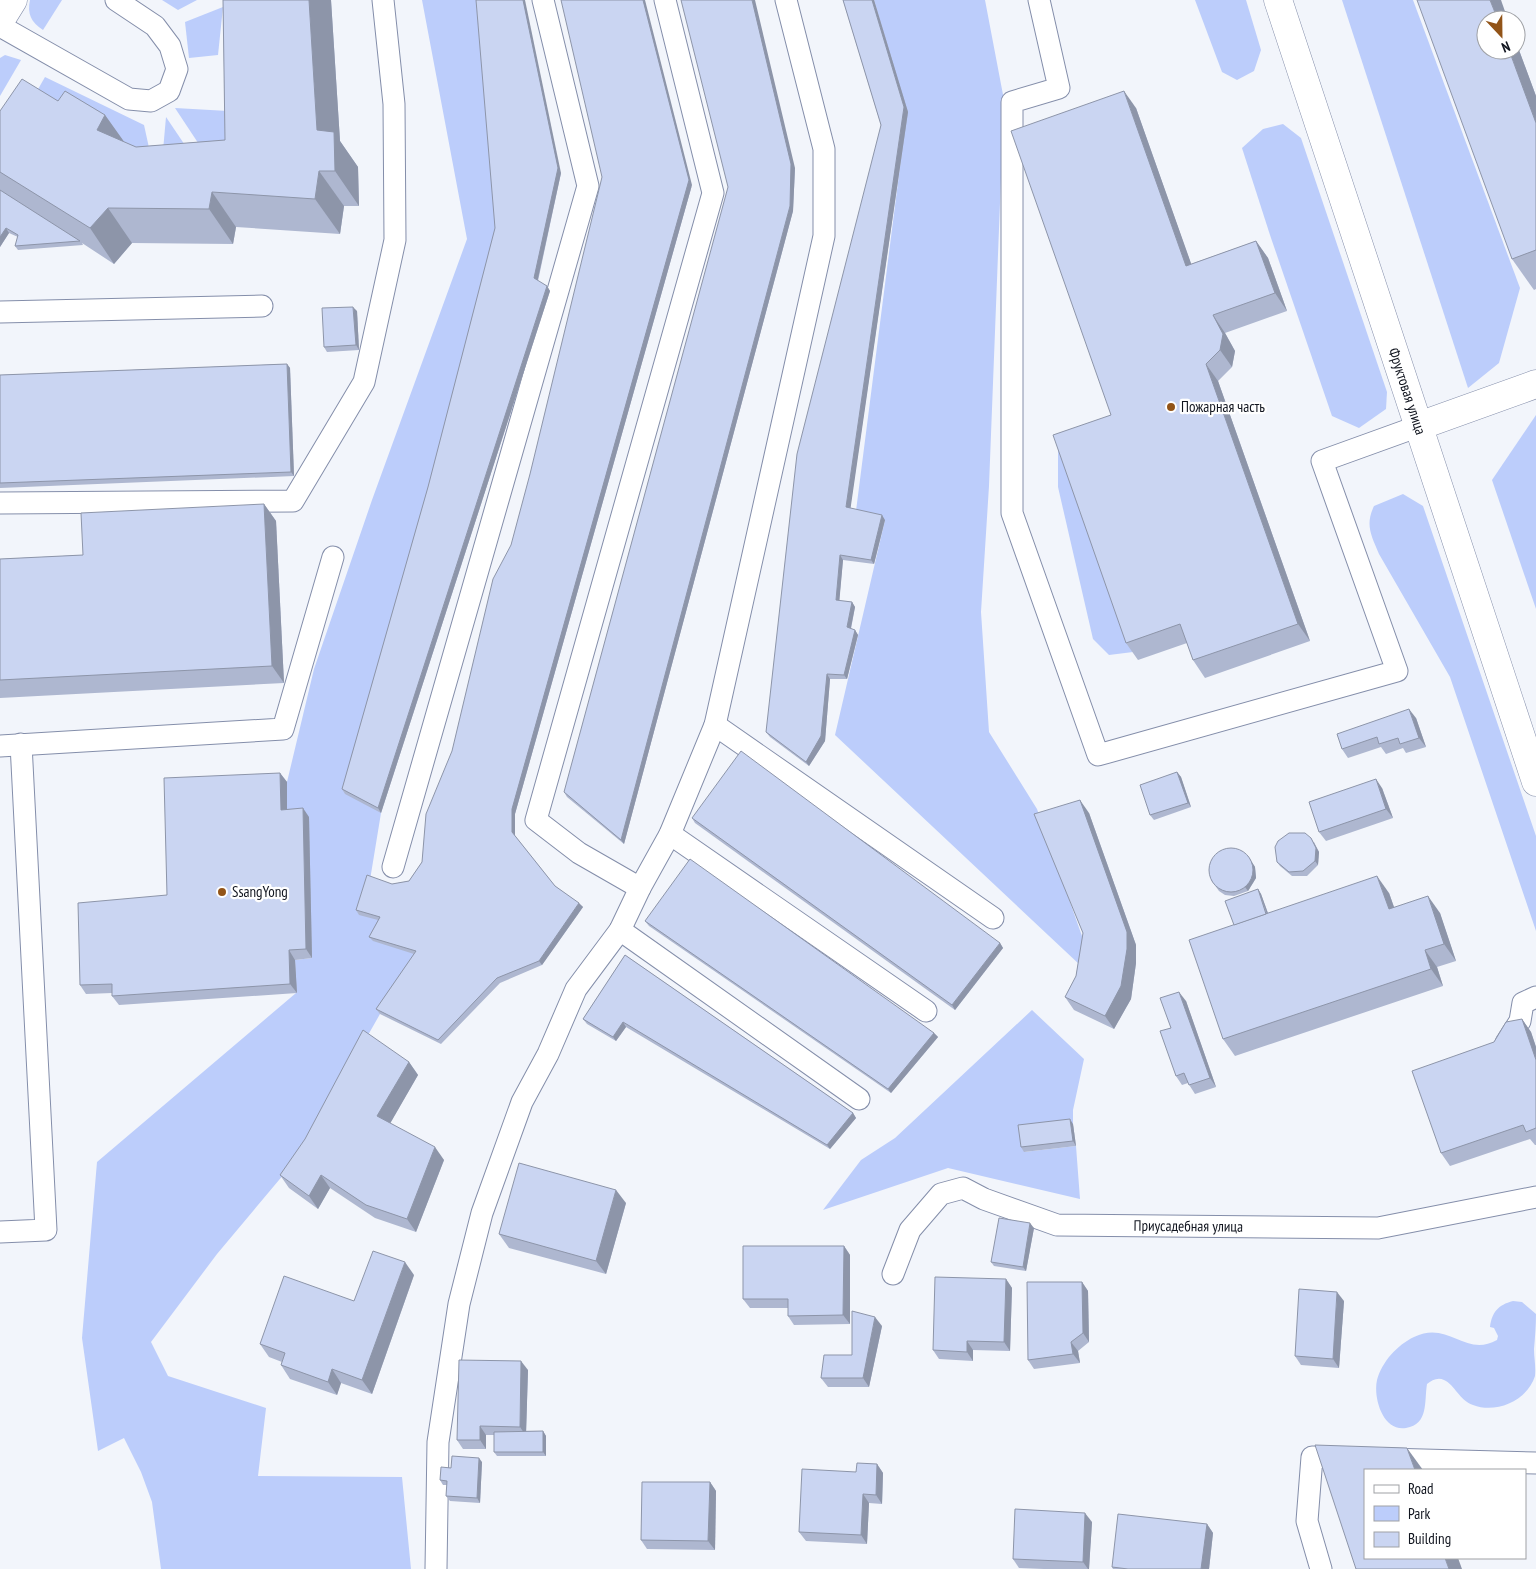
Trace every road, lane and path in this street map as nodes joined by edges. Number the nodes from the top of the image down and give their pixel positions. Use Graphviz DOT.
graph roads {
  1 [pos="13,0"];
  2 [pos="116,0"];
  3 [pos="383,0"];
  4 [pos="543,0"];
  5 [pos="665,0"];
  6 [pos="786,0"];
  7 [pos="1039,0"];
  8 [pos="1278,0"];
  9 [pos="0,21"];
  10 [pos="0,26"];
  11 [pos="262,306"];
  12 [pos="0,312"];
  13 [pos="1536,384"];
  14 [pos="1419,426"];
  15 [pos="0,503"];
  16 [pos="333,557"];
  17 [pos="715,725"];
  18 [pos="10,745"];
  19 [pos="1536,782"];
  20 [pos="670,834"];
  21 [pos="393,866"];
  22 [pos="640,888"];
  23 [pos="993,918"];
  24 [pos="620,930"];
  25 [pos="1536,998"];
  26 [pos="926,1011"];
  27 [pos="1503,1048"];
  28 [pos="859,1098"];
  29 [pos="1536,1197"];
  30 [pos="0,1232"];
  31 [pos="893,1274"];
  32 [pos="1536,1463"];
  33 [pos="436,1569"];
  34 [pos="1321,1569"];
  1 -- 9 [label="street"];
  2 -- 10 [label="lane"];
  3 -- 15 [label="lane"];
  4 -- 21 [label="lane"];
  5 -- 22 [label="lane"];
  6 -- 17 [label="lane"];
  7 -- 14 [label="lane"];
  8 -- 14 [label="street, Фруктовая улица"];
  11 -- 12 [label="lane"];
  13 -- 14 [label="street"];
  14 -- 19 [label="street, Фруктовая улица"];
  16 -- 18 [label="lane"];
  17 -- 20 [label="lane"];
  17 -- 23 [label="lane"];
  18 -- 30 [label="lane"];
  20 -- 22 [label="lane"];
  20 -- 26 [label="lane"];
  22 -- 24 [label="lane"];
  24 -- 28 [label="lane"];
  24 -- 33 [label="lane"];
  25 -- 27 [label="lane"];
  29 -- 31 [label="lane, Приусадебная улица"];
  32 -- 34 [label="lane"];
}
